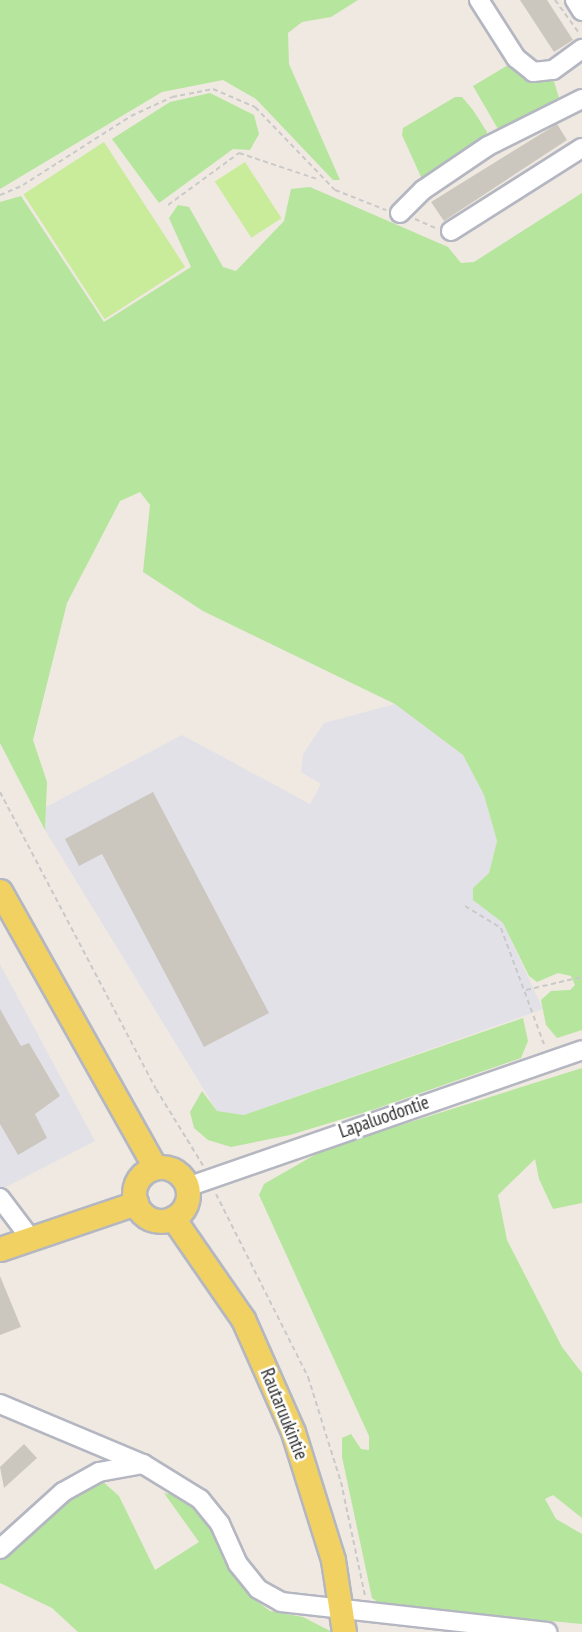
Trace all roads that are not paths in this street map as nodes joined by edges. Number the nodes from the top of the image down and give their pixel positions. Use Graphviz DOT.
graph roads {
  1 [pos="479,0"];
  2 [pos="575,0"];
  3 [pos="582,11"];
  4 [pos="582,49"];
  5 [pos="582,99"];
  6 [pos="582,148"];
  7 [pos="400,213"];
  8 [pos="451,231"];
  9 [pos="0,891"];
  10 [pos="582,1050"];
  11 [pos="155,1167"];
  12 [pos="187,1187"];
  13 [pos="0,1198"];
  14 [pos="136,1203"];
  15 [pos="173,1218"];
  16 [pos="31,1239"];
  17 [pos="0,1249"];
  18 [pos="0,1404"];
  19 [pos="143,1464"];
  20 [pos="0,1549"];
  21 [pos="341,1608"];
  22 [pos="538,1631"];
  23 [pos="344,1632"];
  1 -- 4 [label="street"];
  2 -- 3 [label="street"];
  5 -- 7 [label="street"];
  6 -- 8 [label="street"];
  9 -- 11 [label="main road"];
  10 -- 12 [label="street, Lapaluodontie"];
  11 -- 12 [label="main road"];
  11 -- 14 [label="main road"];
  12 -- 15 [label="main road"];
  13 -- 16 [label="street"];
  14 -- 15 [label="main road"];
  14 -- 16 [label="main road"];
  15 -- 21 [label="main road, Rautaruukintie"];
  16 -- 17 [label="main road"];
  18 -- 19 [label="street"];
  19 -- 20 [label="street"];
  19 -- 21 [label="street"];
  21 -- 22 [label="street"];
  21 -- 23 [label="main road, Rautaruukintie"];
}
